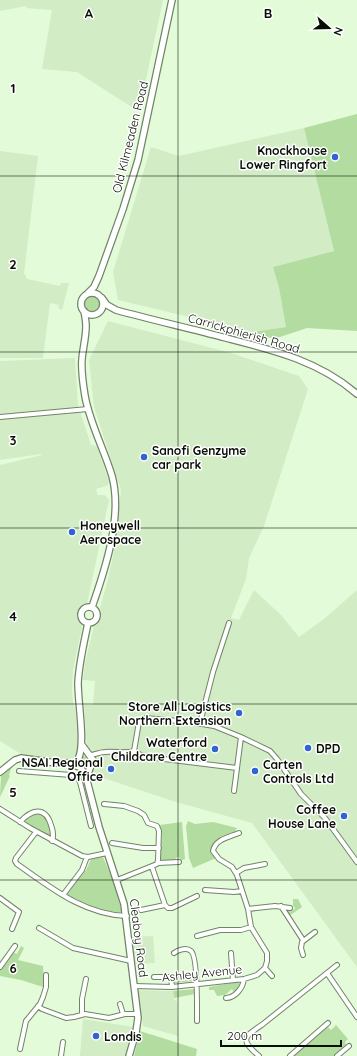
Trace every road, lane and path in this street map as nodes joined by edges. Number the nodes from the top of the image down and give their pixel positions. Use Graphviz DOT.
graph roads {
  1 [pos="172,0"];
  2 [pos="99,276"];
  3 [pos="88,293"];
  4 [pos="101,297"];
  5 [pos="118,310"];
  6 [pos="84,311"];
  7 [pos="98,313"];
  8 [pos="85,335"];
  9 [pos="357,394"];
  10 [pos="88,409"];
  11 [pos="0,417"];
  12 [pos="92,607"];
  13 [pos="88,623"];
  14 [pos="229,623"];
  15 [pos="200,723"];
  16 [pos="241,736"];
  17 [pos="82,745"];
  18 [pos="134,751"];
  19 [pos="100,753"];
  20 [pos="89,754"];
  21 [pos="78,757"];
  22 [pos="69,764"];
  23 [pos="92,765"];
  24 [pos="80,767"];
  25 [pos="237,768"];
  26 [pos="18,771"];
  27 [pos="0,772"];
  28 [pos="86,779"];
  29 [pos="234,791"];
  30 [pos="104,804"];
  31 [pos="0,809"];
  32 [pos="95,814"];
  33 [pos="89,816"];
  34 [pos="20,822"];
  35 [pos="91,826"];
  36 [pos="36,832"];
  37 [pos="239,833"];
  38 [pos="52,841"];
  39 [pos="112,843"];
  40 [pos="159,848"];
  41 [pos="108,853"];
  42 [pos="87,858"];
  43 [pos="158,862"];
  44 [pos="179,862"];
  45 [pos="357,862"];
  46 [pos="265,864"];
  47 [pos="152,866"];
  48 [pos="236,873"];
  49 [pos="117,880"];
  50 [pos="205,890"];
  51 [pos="242,891"];
  52 [pos="63,895"];
  53 [pos="197,896"];
  54 [pos="0,898"];
  55 [pos="164,905"];
  56 [pos="281,906"];
  57 [pos="290,908"];
  58 [pos="141,910"];
  59 [pos="248,910"];
  60 [pos="126,916"];
  61 [pos="251,927"];
  62 [pos="39,928"];
  63 [pos="12,929"];
  64 [pos="314,932"];
  65 [pos="197,936"];
  66 [pos="302,940"];
  67 [pos="15,946"];
  68 [pos="174,953"];
  69 [pos="231,953"];
  70 [pos="303,955"];
  71 [pos="130,962"];
  72 [pos="337,965"];
  73 [pos="0,967"];
  74 [pos="265,968"];
  75 [pos="327,973"];
  76 [pos="46,975"];
  77 [pos="272,976"];
  78 [pos="154,977"];
  79 [pos="86,979"];
  80 [pos="244,979"];
  81 [pos="233,980"];
  82 [pos="196,985"];
  83 [pos="134,986"];
  84 [pos="172,987"];
  85 [pos="226,998"];
  86 [pos="120,1004"];
  87 [pos="38,1006"];
  88 [pos="82,1014"];
  89 [pos="123,1014"];
  90 [pos="137,1014"];
  91 [pos="357,1017"];
  92 [pos="197,1021"];
  93 [pos="328,1023"];
  94 [pos="63,1042"];
  95 [pos="350,1046"];
  96 [pos="20,1049"];
  97 [pos="62,1056"];
  98 [pos="129,1056"];
  99 [pos="259,1056"];
  100 [pos="290,1056"];
  101 [pos="337,1056"];
  1 -- 2 [label="street, Old Kilmeaden Road"];
  2 -- 3 [label="street, Old Kilmeaden Road"];
  2 -- 4 [label="street, Old Kilmeaden Road"];
  3 -- 4 [label="street"];
  3 -- 6 [label="street"];
  4 -- 5 [label="street, Carrickphierish Road"];
  4 -- 7 [label="street"];
  5 -- 7 [label="street, Carrickphierish Road"];
  5 -- 9 [label="street, Carrickphierish Road"];
  6 -- 7 [label="street"];
  6 -- 8 [label="street"];
  7 -- 8 [label="street"];
  8 -- 10 [label="street"];
  10 -- 11 [label="street"];
  10 -- 12 [label="street"];
  12 -- 13 [label="street"];
  12 -- 13 [label="street"];
  13 -- 17 [label="street"];
  14 -- 15 [label="street"];
  15 -- 16 [label="street"];
  15 -- 18 [label="street"];
  16 -- 25 [label="street"];
  16 -- 45 [label="street"];
  17 -- 20 [label="street"];
  17 -- 21 [label="street"];
  18 -- 19 [label="street"];
  18 -- 25 [label="street"];
  19 -- 20 [label="street"];
  19 -- 23 [label="street"];
  20 -- 21 [label="street"];
  20 -- 23 [label="street"];
  21 -- 22 [label="street"];
  21 -- 24 [label="street"];
  22 -- 24 [label="street"];
  22 -- 27 [label="street"];
  23 -- 24 [label="street"];
  23 -- 28 [label="street"];
  24 -- 28 [label="street, Cleaboy Road"];
  25 -- 29 [label="street"];
  26 -- 33 [label="street"];
  28 -- 32 [label="street, Cleaboy Road"];
  30 -- 40 [label="street"];
  31 -- 34 [label="street"];
  32 -- 33 [label="street"];
  32 -- 41 [label="street, Cleaboy Road"];
  33 -- 35 [label="street"];
  34 -- 36 [label="street"];
  34 -- 38 [label="street"];
  36 -- 38 [label="street"];
  36 -- 52 [label="street"];
  37 -- 48 [label="street"];
  38 -- 42 [label="street"];
  39 -- 40 [label="street"];
  40 -- 43 [label="street"];
  41 -- 42 [label="street"];
  41 -- 49 [label="street, Cleaboy Road"];
  42 -- 52 [label="street"];
  43 -- 44 [label="street"];
  43 -- 47 [label="street"];
  46 -- 48 [label="street"];
  47 -- 49 [label="street"];
  47 -- 55 [label="street"];
  48 -- 51 [label="street"];
  49 -- 60 [label="street, Cleaboy Road"];
  50 -- 51 [label="street"];
  51 -- 59 [label="street"];
  52 -- 60 [label="street"];
  53 -- 55 [label="street"];
  54 -- 63 [label="street"];
  55 -- 58 [label="street"];
  56 -- 57 [label="street"];
  56 -- 59 [label="street"];
  56 -- 66 [label="street"];
  59 -- 61 [label="street"];
  60 -- 71 [label="street, Cleaboy Road"];
  61 -- 65 [label="street"];
  61 -- 74 [label="street"];
  62 -- 71 [label="street"];
  64 -- 66 [label="street"];
  66 -- 70 [label="street"];
  67 -- 73 [label="street"];
  68 -- 82 [label="street"];
  69 -- 81 [label="street"];
  71 -- 83 [label="street, Cleaboy Road"];
  72 -- 75 [label="street"];
  74 -- 77 [label="street"];
  74 -- 80 [label="street, Ashley Avenue"];
  75 -- 91 [label="street"];
  75 -- 99 [label="street"];
  76 -- 87 [label="street"];
  78 -- 84 [label="street"];
  79 -- 88 [label="street"];
  80 -- 81 [label="street, Ashley Avenue"];
  80 -- 85 [label="street"];
  81 -- 82 [label="street, Ashley Avenue"];
  82 -- 84 [label="street, Ashley Avenue"];
  82 -- 92 [label="street"];
  83 -- 84 [label="street, Ashley Avenue"];
  83 -- 90 [label="street, Cleaboy Road"];
  86 -- 89 [label="street"];
  87 -- 88 [label="street"];
  87 -- 96 [label="street"];
  88 -- 89 [label="street"];
  89 -- 90 [label="street"];
  90 -- 98 [label="street, Cleaboy Road"];
  93 -- 100 [label="street"];
  94 -- 97 [label="street"];
  95 -- 101 [label="street"];
}
